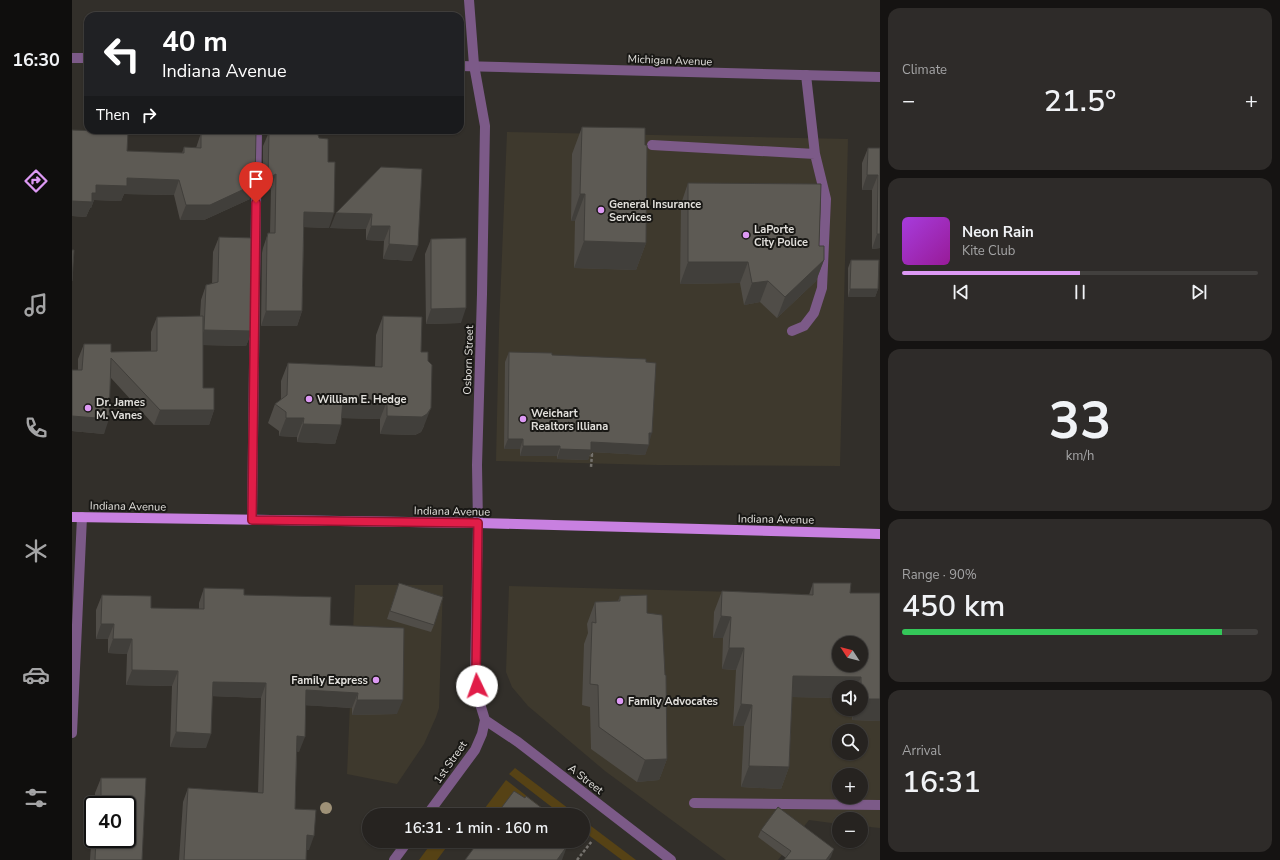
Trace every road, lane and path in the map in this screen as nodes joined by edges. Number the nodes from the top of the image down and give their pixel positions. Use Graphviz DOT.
graph roads {
  1 [pos="469,0"];
  2 [pos="72,58"];
  3 [pos="84,58"];
  4 [pos="474,65"];
  5 [pos="464,66"];
  6 [pos="806,75"];
  7 [pos="880,76"];
  8 [pos="257,134"];
  9 [pos="652,145"];
  10 [pos="815,154"];
  11 [pos="792,331"];
  12 [pos="581,454"];
  13 [pos="591,467"];
  14 [pos="77,517"];
  15 [pos="252,520"];
  16 [pos="478,523"];
  17 [pos="880,534"];
  18 [pos="485,720"];
  19 [pos="72,733"];
  20 [pos="694,803"];
  21 [pos="880,805"];
  22 [pos="432,808"];
  23 [pos="592,841"];
  24 [pos="403,848"];
  25 [pos="394,860"];
  26 [pos="577,860"];
  27 [pos="670,860"];
  1 -- 4 [label="street, Osborn Street"];
  2 -- 3 [label="street"];
  4 -- 5 [label="street, Michigan Avenue"];
  4 -- 6 [label="street, Michigan Avenue"];
  4 -- 16 [label="street, Osborn Street"];
  6 -- 7 [label="street, Michigan Avenue"];
  6 -- 10 [label="street"];
  8 -- 15 [label="street"];
  9 -- 10 [label="street"];
  10 -- 11 [label="street"];
  12 -- 13 [label="path"];
  14 -- 15 [label="main road, Indiana Avenue"];
  14 -- 19 [label="street"];
  15 -- 16 [label="main road, Indiana Avenue"];
  16 -- 17 [label="main road, Indiana Avenue"];
  16 -- 18 [label="street, Osborn Street"];
  18 -- 22 [label="street, 1st Street"];
  18 -- 27 [label="street, A Street"];
  20 -- 21 [label="street"];
  23 -- 26 [label="path"];
  24 -- 25 [label="street"];
}
